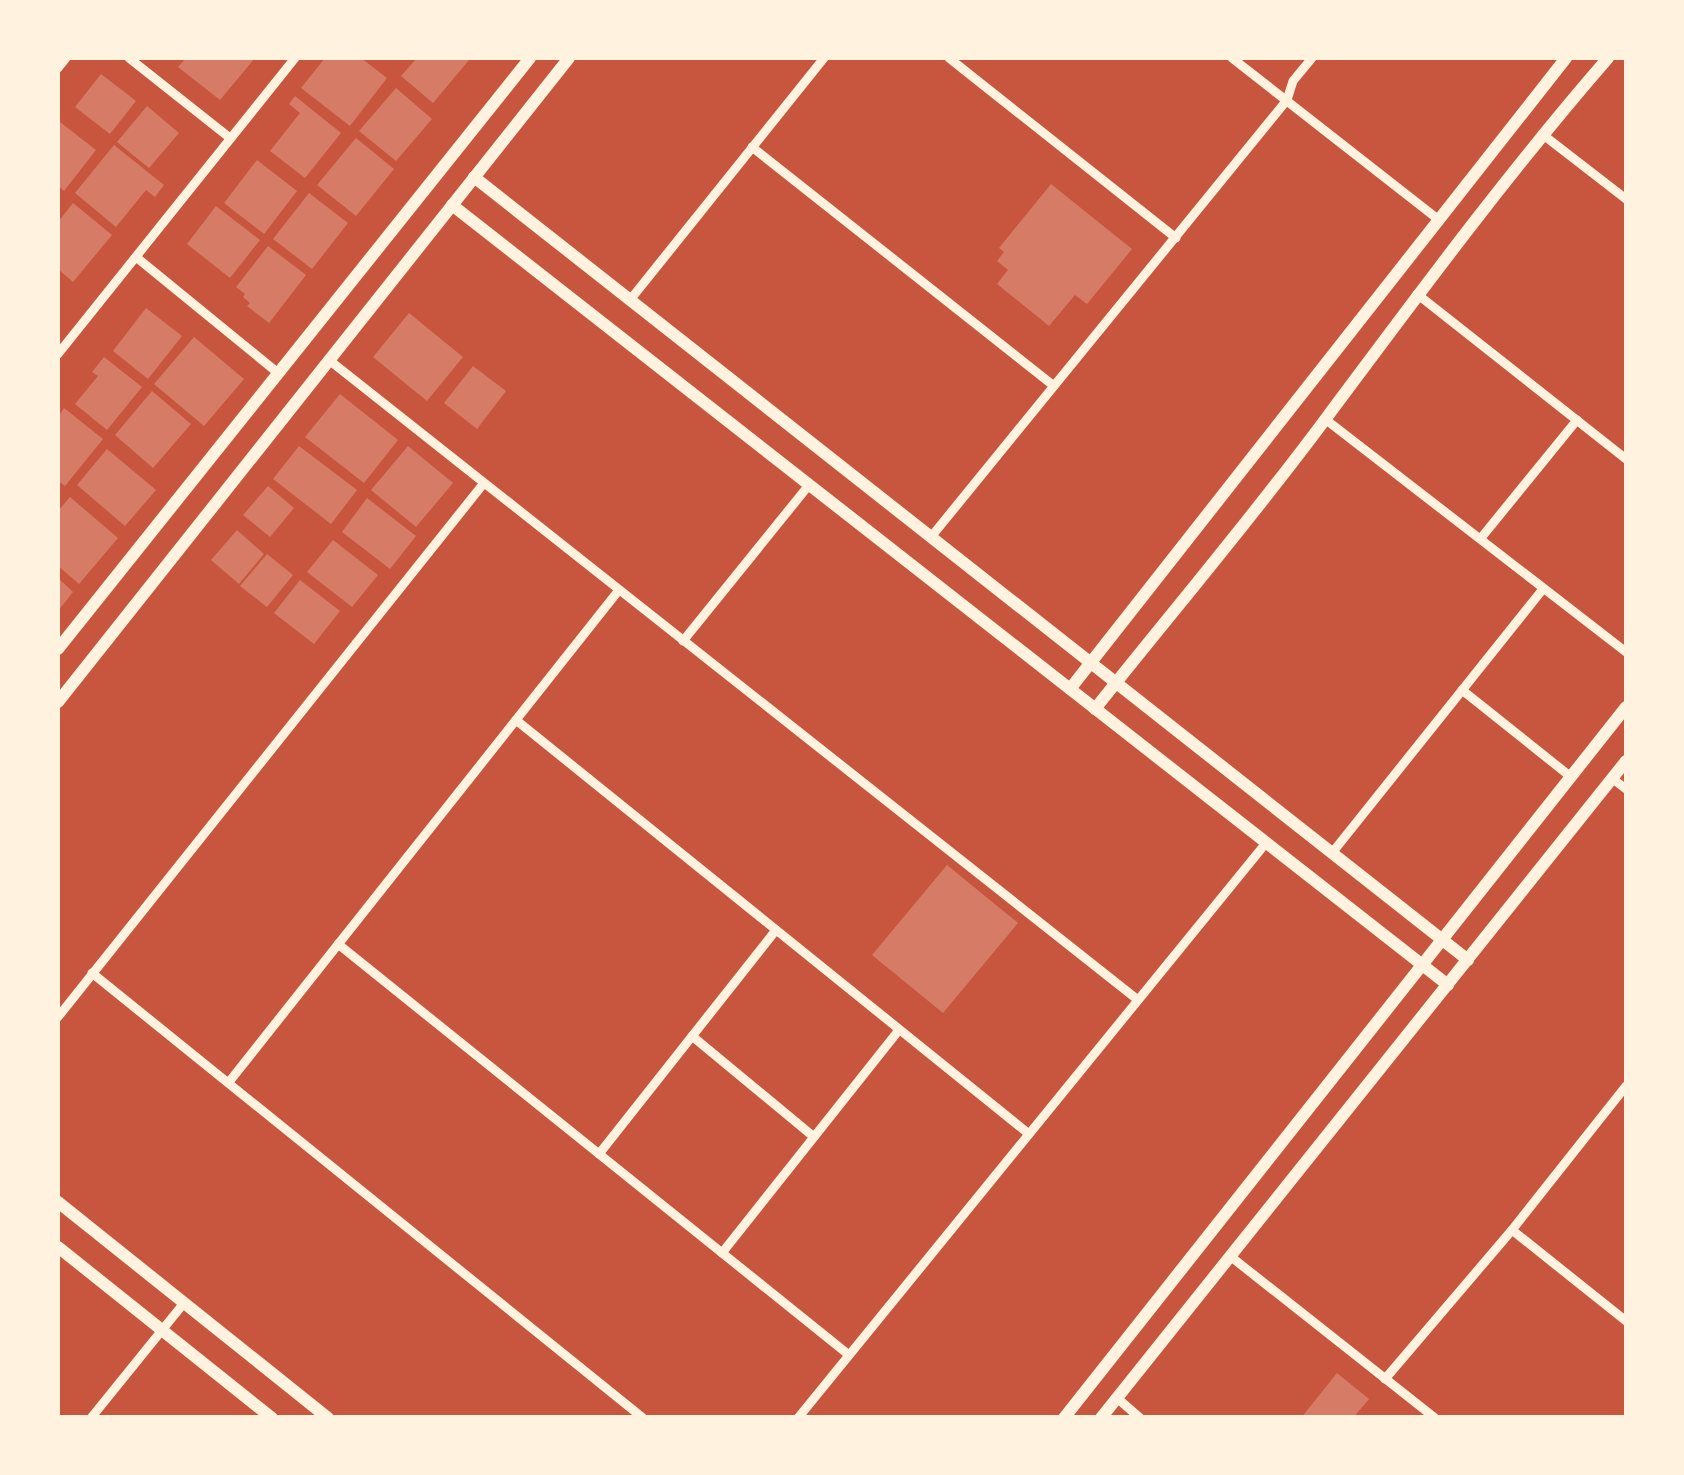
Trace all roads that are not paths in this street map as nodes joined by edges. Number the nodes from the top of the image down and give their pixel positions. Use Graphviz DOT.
graph roads {
  1 [pos="66,58"];
  2 [pos="129,58"];
  3 [pos="295,58"];
  4 [pos="530,58"];
  5 [pos="569,58"];
  6 [pos="824,58"];
  7 [pos="949,58"];
  8 [pos="1232,58"];
  9 [pos="1312,58"];
  10 [pos="1566,58"];
  11 [pos="1608,58"];
  12 [pos="58,68"];
  13 [pos="1287,100"];
  14 [pos="1542,134"];
  15 [pos="230,138"];
  16 [pos="752,147"];
  17 [pos="474,178"];
  18 [pos="1626,200"];
  19 [pos="452,206"];
  20 [pos="1439,220"];
  21 [pos="1176,238"];
  22 [pos="136,257"];
  23 [pos="1416,294"];
  24 [pos="630,300"];
  25 [pos="58,354"];
  26 [pos="329,360"];
  27 [pos="278,373"];
  28 [pos="1054,386"];
  29 [pos="1325,420"];
  30 [pos="1577,420"];
  31 [pos="1626,459"];
  32 [pos="484,483"];
  33 [pos="809,485"];
  34 [pos="932,537"];
  35 [pos="1481,538"];
  36 [pos="1544,589"];
  37 [pos="619,590"];
  38 [pos="684,640"];
  39 [pos="58,649"];
  40 [pos="1626,652"];
  41 [pos="1091,662"];
  42 [pos="1116,683"];
  43 [pos="1070,689"];
  44 [pos="1462,690"];
  45 [pos="58,702"];
  46 [pos="1626,706"];
  47 [pos="1095,709"];
  48 [pos="516,720"];
  49 [pos="1626,762"];
  50 [pos="1572,777"];
  51 [pos="1613,778"];
  52 [pos="1626,789"];
  53 [pos="1266,842"];
  54 [pos="1332,852"];
  55 [pos="776,930"];
  56 [pos="1442,940"];
  57 [pos="338,944"];
  58 [pos="1468,960"];
  59 [pos="1422,965"];
  60 [pos="92,974"];
  61 [pos="1448,985"];
  62 [pos="1138,1000"];
  63 [pos="58,1017"];
  64 [pos="900,1030"];
  65 [pos="692,1036"];
  66 [pos="229,1082"];
  67 [pos="1626,1086"];
  68 [pos="1029,1134"];
  69 [pos="814,1137"];
  70 [pos="600,1154"];
  71 [pos="58,1202"];
  72 [pos="1512,1230"];
  73 [pos="58,1247"];
  74 [pos="722,1253"];
  75 [pos="1230,1256"];
  76 [pos="184,1303"];
  77 [pos="1626,1321"];
  78 [pos="162,1330"];
  79 [pos="849,1355"];
  80 [pos="1385,1378"];
  81 [pos="1117,1398"];
  82 [pos="91,1418"];
  83 [pos="272,1418"];
  84 [pos="328,1418"];
  85 [pos="643,1418"];
  86 [pos="798,1418"];
  87 [pos="1064,1418"];
  88 [pos="1102,1418"];
  89 [pos="1140,1418"];
  90 [pos="1435,1418"];
  1 -- 12 [label="street"];
  2 -- 15 [label="street"];
  3 -- 15 [label="street"];
  4 -- 27 [label="main road"];
  5 -- 17 [label="main road"];
  6 -- 16 [label="street"];
  7 -- 21 [label="street"];
  8 -- 13 [label="street"];
  9 -- 13 [label="street"];
  10 -- 20 [label="main road"];
  11 -- 14 [label="main road"];
  13 -- 20 [label="street"];
  13 -- 21 [label="street"];
  14 -- 18 [label="street"];
  14 -- 23 [label="main road"];
  15 -- 22 [label="street"];
  16 -- 24 [label="street"];
  16 -- 28 [label="street"];
  17 -- 19 [label="main road"];
  17 -- 24 [label="main road"];
  19 -- 26 [label="main road"];
  19 -- 33 [label="main road"];
  20 -- 41 [label="main road"];
  21 -- 28 [label="street"];
  22 -- 25 [label="street"];
  22 -- 27 [label="street"];
  23 -- 29 [label="main road"];
  23 -- 30 [label="street"];
  24 -- 34 [label="main road"];
  26 -- 32 [label="street"];
  26 -- 45 [label="main road"];
  27 -- 39 [label="main road"];
  28 -- 34 [label="street"];
  29 -- 35 [label="street"];
  29 -- 42 [label="main road"];
  30 -- 31 [label="street"];
  30 -- 35 [label="street"];
  32 -- 37 [label="street"];
  32 -- 60 [label="street"];
  33 -- 38 [label="street"];
  33 -- 43 [label="main road"];
  34 -- 41 [label="main road"];
  35 -- 36 [label="street"];
  36 -- 40 [label="street"];
  36 -- 44 [label="street"];
  37 -- 38 [label="street"];
  37 -- 48 [label="street"];
  38 -- 62 [label="street"];
  41 -- 42 [label="main road"];
  41 -- 43 [label="main road"];
  42 -- 47 [label="main road"];
  42 -- 54 [label="main road"];
  43 -- 47 [label="main road"];
  44 -- 50 [label="street"];
  44 -- 54 [label="street"];
  46 -- 50 [label="main road"];
  47 -- 53 [label="main road"];
  48 -- 55 [label="street"];
  48 -- 57 [label="street"];
  49 -- 51 [label="main road"];
  50 -- 56 [label="main road"];
  51 -- 52 [label="street"];
  51 -- 58 [label="main road"];
  53 -- 59 [label="main road"];
  53 -- 62 [label="street"];
  54 -- 56 [label="main road"];
  55 -- 64 [label="street"];
  55 -- 65 [label="street"];
  56 -- 58 [label="main road"];
  56 -- 59 [label="main road"];
  57 -- 66 [label="street"];
  57 -- 70 [label="street"];
  58 -- 61 [label="main road"];
  59 -- 61 [label="main road"];
  59 -- 87 [label="main road"];
  60 -- 63 [label="street"];
  60 -- 66 [label="street"];
  61 -- 75 [label="main road"];
  62 -- 68 [label="street"];
  64 -- 68 [label="street"];
  64 -- 69 [label="street"];
  65 -- 69 [label="street"];
  65 -- 70 [label="street"];
  66 -- 85 [label="street"];
  67 -- 72 [label="street"];
  68 -- 79 [label="street"];
  69 -- 74 [label="street"];
  70 -- 74 [label="street"];
  71 -- 76 [label="main road"];
  72 -- 77 [label="street"];
  72 -- 80 [label="street"];
  73 -- 78 [label="main road"];
  74 -- 79 [label="street"];
  75 -- 80 [label="street"];
  75 -- 81 [label="main road"];
  76 -- 78 [label="street"];
  76 -- 84 [label="main road"];
  78 -- 82 [label="street"];
  78 -- 83 [label="main road"];
  79 -- 86 [label="street"];
  80 -- 90 [label="street"];
  81 -- 88 [label="main road"];
  81 -- 89 [label="street"];
}
